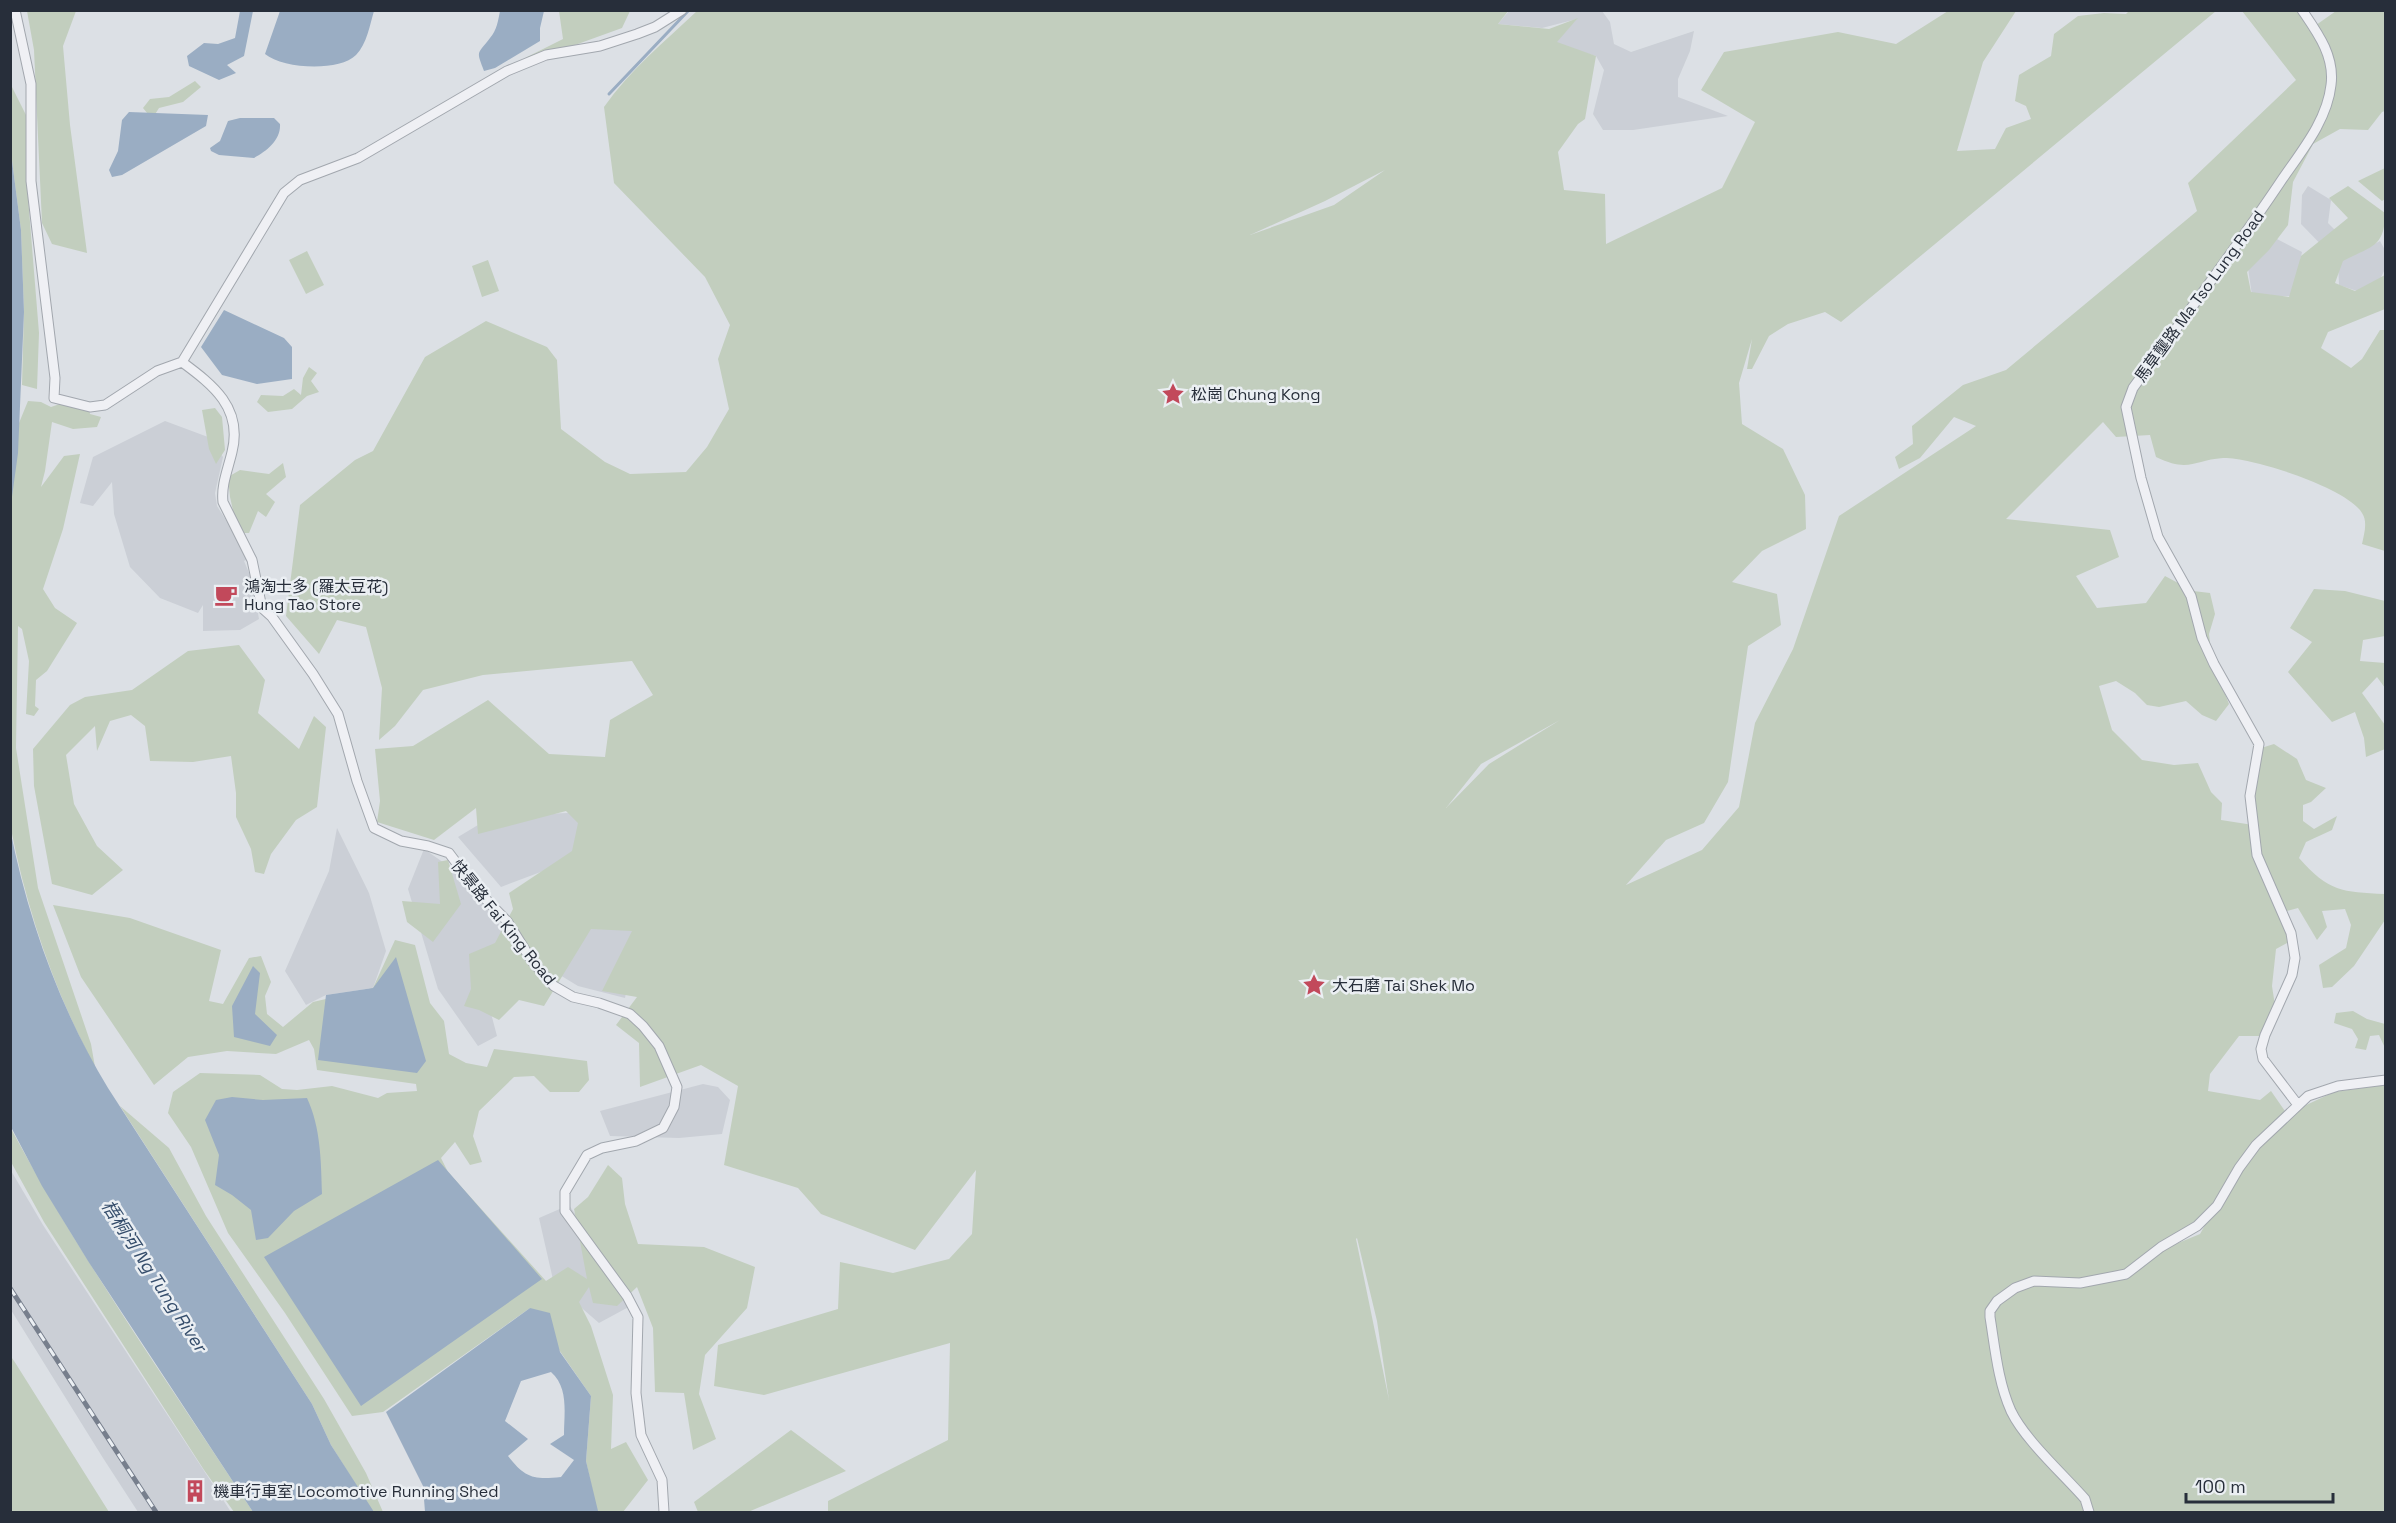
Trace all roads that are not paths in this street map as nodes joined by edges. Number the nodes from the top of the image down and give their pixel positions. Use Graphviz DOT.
graph roads {
  1 [pos="15,10"];
  2 [pos="682,10"];
  3 [pos="2302,10"];
  4 [pos="182,362"];
  5 [pos="2385,1080"];
  6 [pos="2298,1105"];
  7 [pos="664,1512"];
  8 [pos="2089,1512"];
  1 -- 4 [label="street"];
  2 -- 4 [label="street"];
  3 -- 6 [label="street, 馬草壟路 Ma Tso Lung Road"];
  4 -- 7 [label="street, 快景路 Fai King Road"];
  5 -- 6 [label="street"];
  6 -- 8 [label="street"];
}
